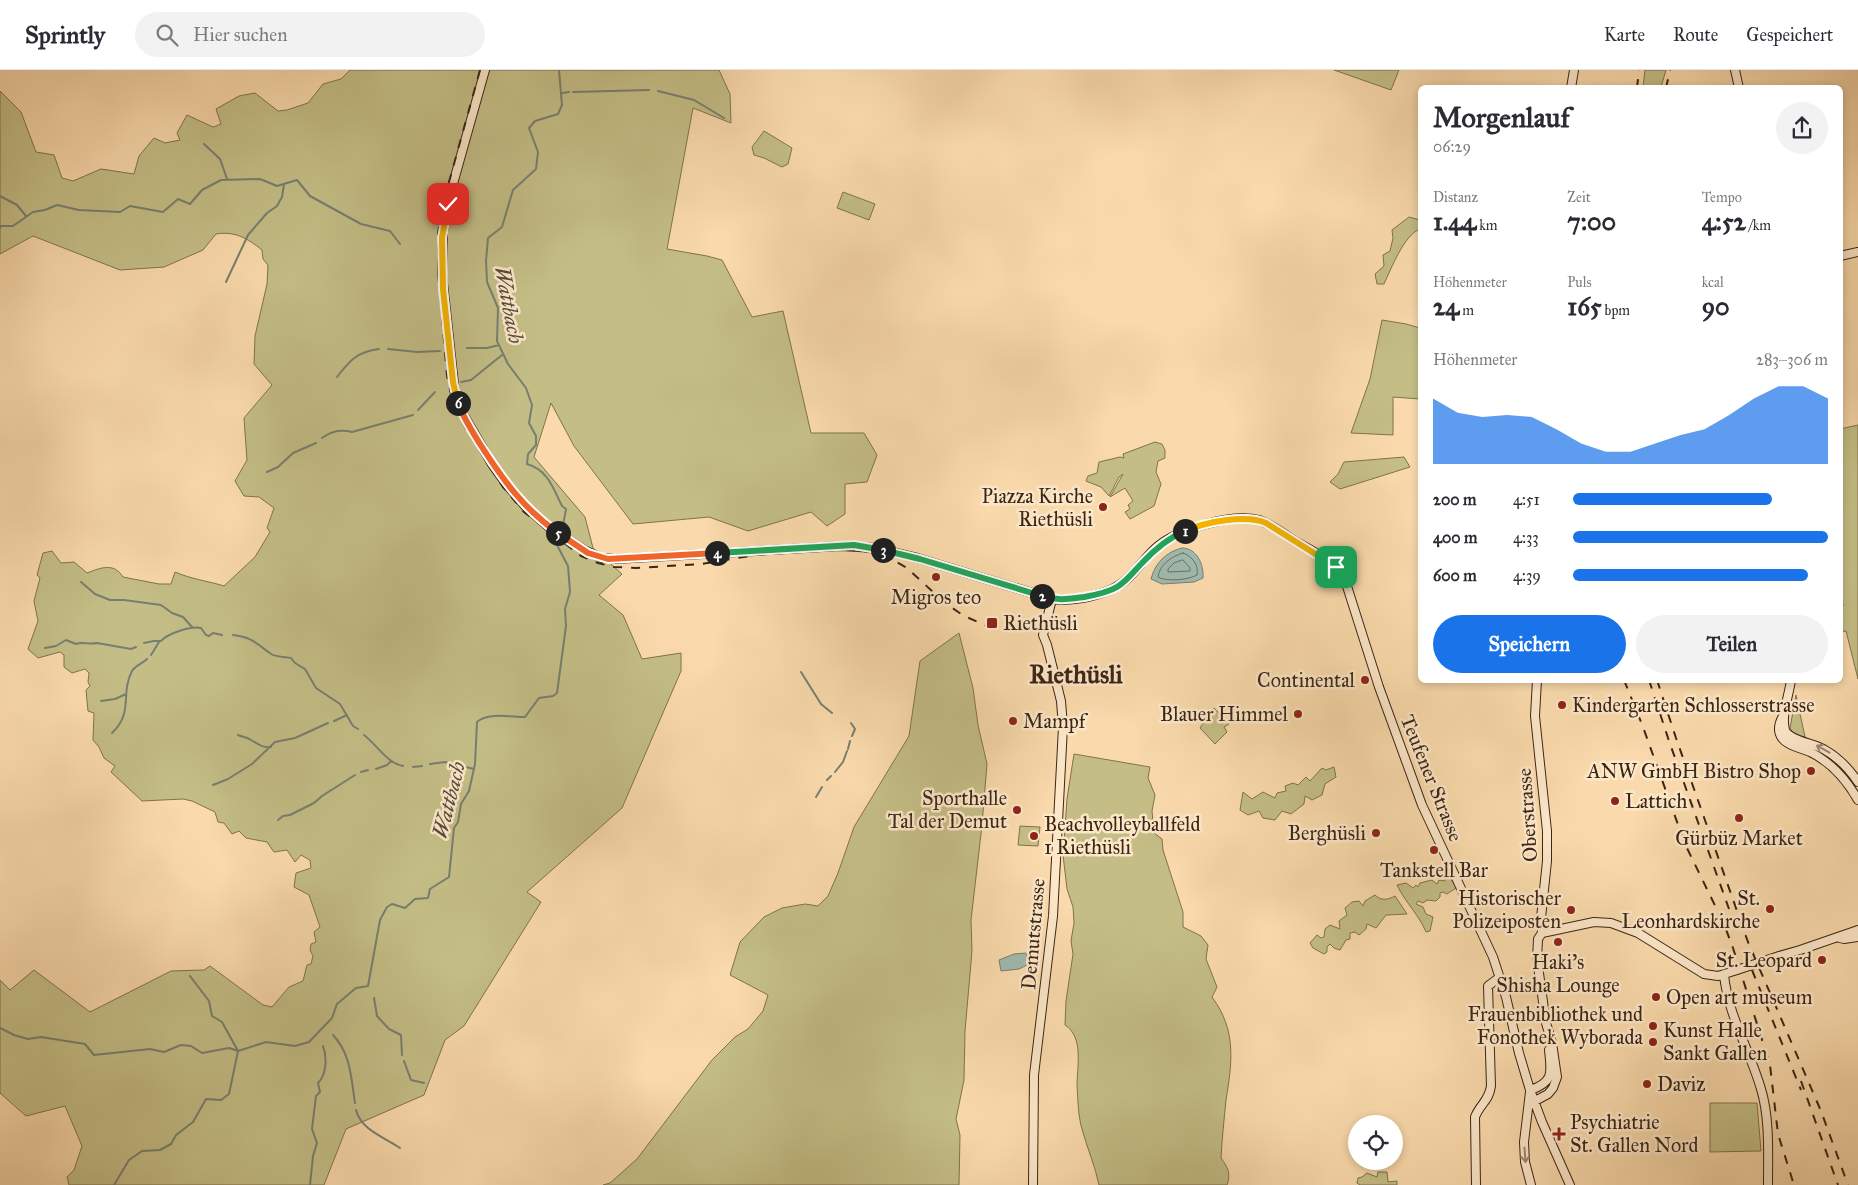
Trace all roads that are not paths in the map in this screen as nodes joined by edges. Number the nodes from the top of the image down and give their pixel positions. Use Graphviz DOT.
graph roads {
  1 [pos="485,70"];
  2 [pos="1574,70"];
  3 [pos="1735,70"];
  4 [pos="1572,85"];
  5 [pos="1738,85"];
  6 [pos="1858,252"];
  7 [pos="1843,255"];
  8 [pos="1052,599"];
  9 [pos="1537,683"];
  10 [pos="1790,683"];
  11 [pos="1785,712"];
  12 [pos="1858,782"];
  13 [pos="1858,800"];
  14 [pos="1858,930"];
  15 [pos="1542,933"];
  16 [pos="1858,936"];
  17 [pos="1838,937"];
  18 [pos="1724,975"];
  19 [pos="1500,977"];
  20 [pos="1550,1035"];
  21 [pos="1530,1090"];
  22 [pos="1535,1101"];
  23 [pos="1542,1122"];
  24 [pos="1526,1128"];
  25 [pos="1033,1185"];
  26 [pos="1476,1185"];
  27 [pos="1531,1185"];
  28 [pos="1570,1185"];
  29 [pos="1768,1185"];
  1 -- 8 [label="main road, Teufener Strasse"];
  2 -- 4 [label="main road"];
  3 -- 5 [label="main road"];
  6 -- 7 [label="main road"];
  8 -- 19 [label="main road, Teufener Strasse"];
  8 -- 25 [label="main road, Demutstrasse"];
  9 -- 15 [label="main road, Oberstrasse"];
  10 -- 11 [label="main road"];
  12 -- 11 [label="main road, one-way"];
  11 -- 13 [label="main road"];
  14 -- 17 [label="main road"];
  15 -- 18 [label="main road"];
  15 -- 20 [label="main road, Oberstrasse"];
  16 -- 17 [label="main road"];
  17 -- 18 [label="main road, bridge"];
  18 -- 29 [label="main road"];
  19 -- 21 [label="main road, Teufener Strasse"];
  19 -- 26 [label="main road"];
  20 -- 21 [label="main road, Oberstrasse"];
  20 -- 22 [label="main road, Oberstrasse"];
  21 -- 22 [label="main road, Teufener Strasse"];
  21 -- 24 [label="main road"];
  22 -- 23 [label="main road, Teufener Strasse"];
  23 -- 24 [label="main road"];
  23 -- 28 [label="main road, Teufener Strasse"];
  24 -- 27 [label="main road, one-way"];
}
